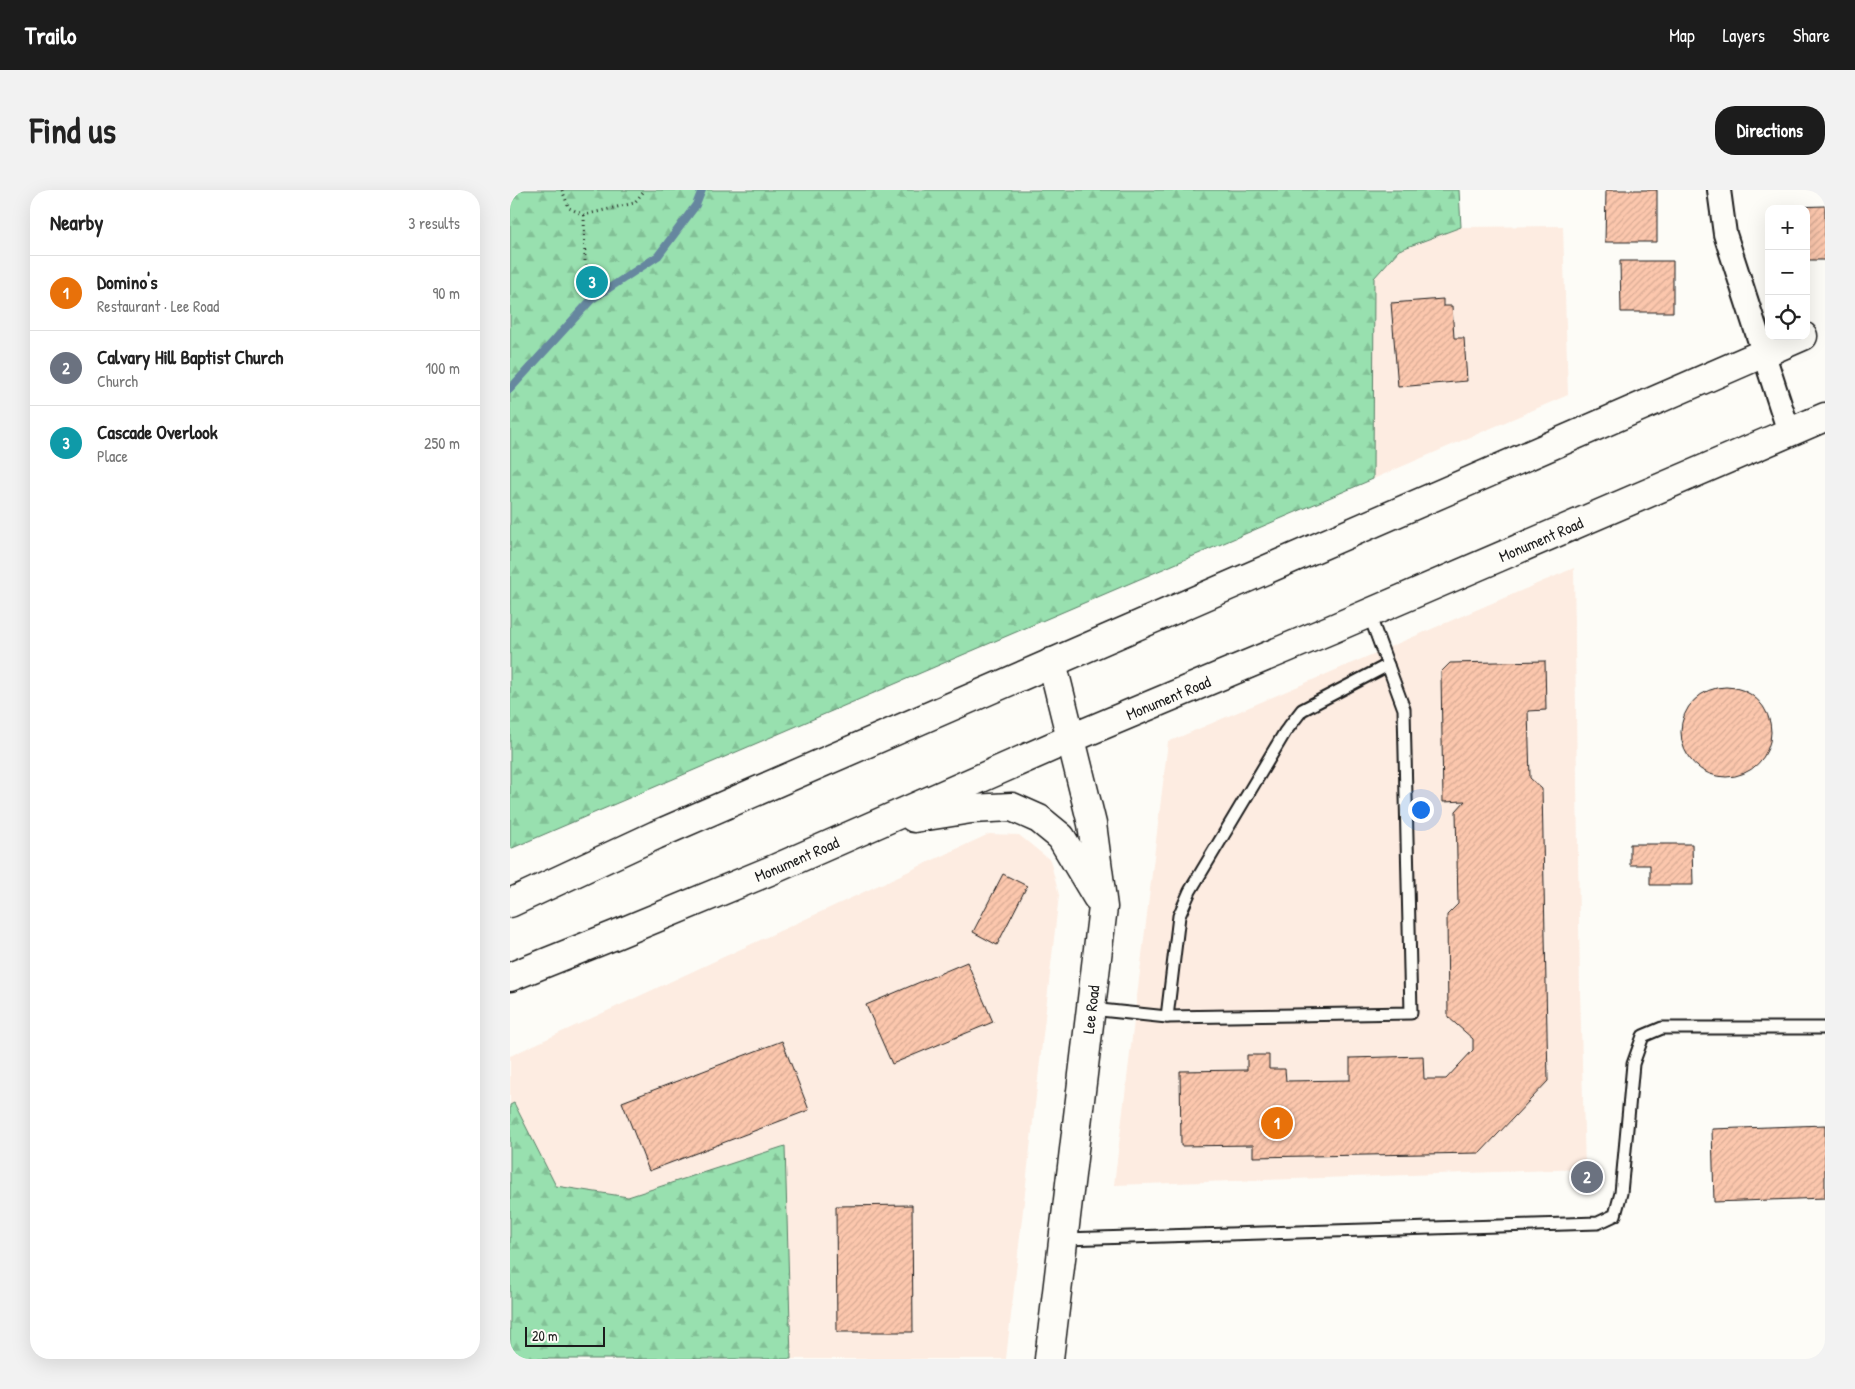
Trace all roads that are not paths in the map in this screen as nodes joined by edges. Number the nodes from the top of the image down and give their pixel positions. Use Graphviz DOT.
graph roads {
  1 [pos="1719,190"];
  2 [pos="1825,327"];
  3 [pos="1810,333"];
  4 [pos="1794,340"];
  5 [pos="1763,353"];
  6 [pos="1825,417"];
  7 [pos="1789,432"];
  8 [pos="1369,614"];
  9 [pos="1052,662"];
  10 [pos="1388,665"];
  11 [pos="1072,738"];
  12 [pos="878,823"];
  13 [pos="510,903"];
  14 [pos="1103,907"];
  15 [pos="510,977"];
  16 [pos="1091,1008"];
  17 [pos="1167,1017"];
  18 [pos="1825,1028"];
  19 [pos="1064,1239"];
  20 [pos="1050,1359"];
  1 -- 5 [label="street"];
  2 -- 3 [label="main road"];
  4 -- 5 [label="main road"];
  5 -- 7 [label="street"];
  5 -- 9 [label="main road"];
  6 -- 7 [label="main road, Monument Road"];
  7 -- 8 [label="main road, Monument Road"];
  8 -- 10 [label="lane"];
  8 -- 11 [label="main road, Monument Road"];
  9 -- 11 [label="main road, Lee Road"];
  9 -- 13 [label="main road"];
  10 -- 17 [label="lane"];
  10 -- 17 [label="lane"];
  11 -- 12 [label="main road, Monument Road"];
  11 -- 14 [label="main road, Lee Road"];
  12 -- 14 [label="main road"];
  12 -- 15 [label="main road, Monument Road"];
  14 -- 16 [label="main road, Lee Road"];
  16 -- 17 [label="lane"];
  16 -- 19 [label="main road, Lee Road"];
  18 -- 19 [label="lane"];
  19 -- 20 [label="main road, Lee Road"];
}
